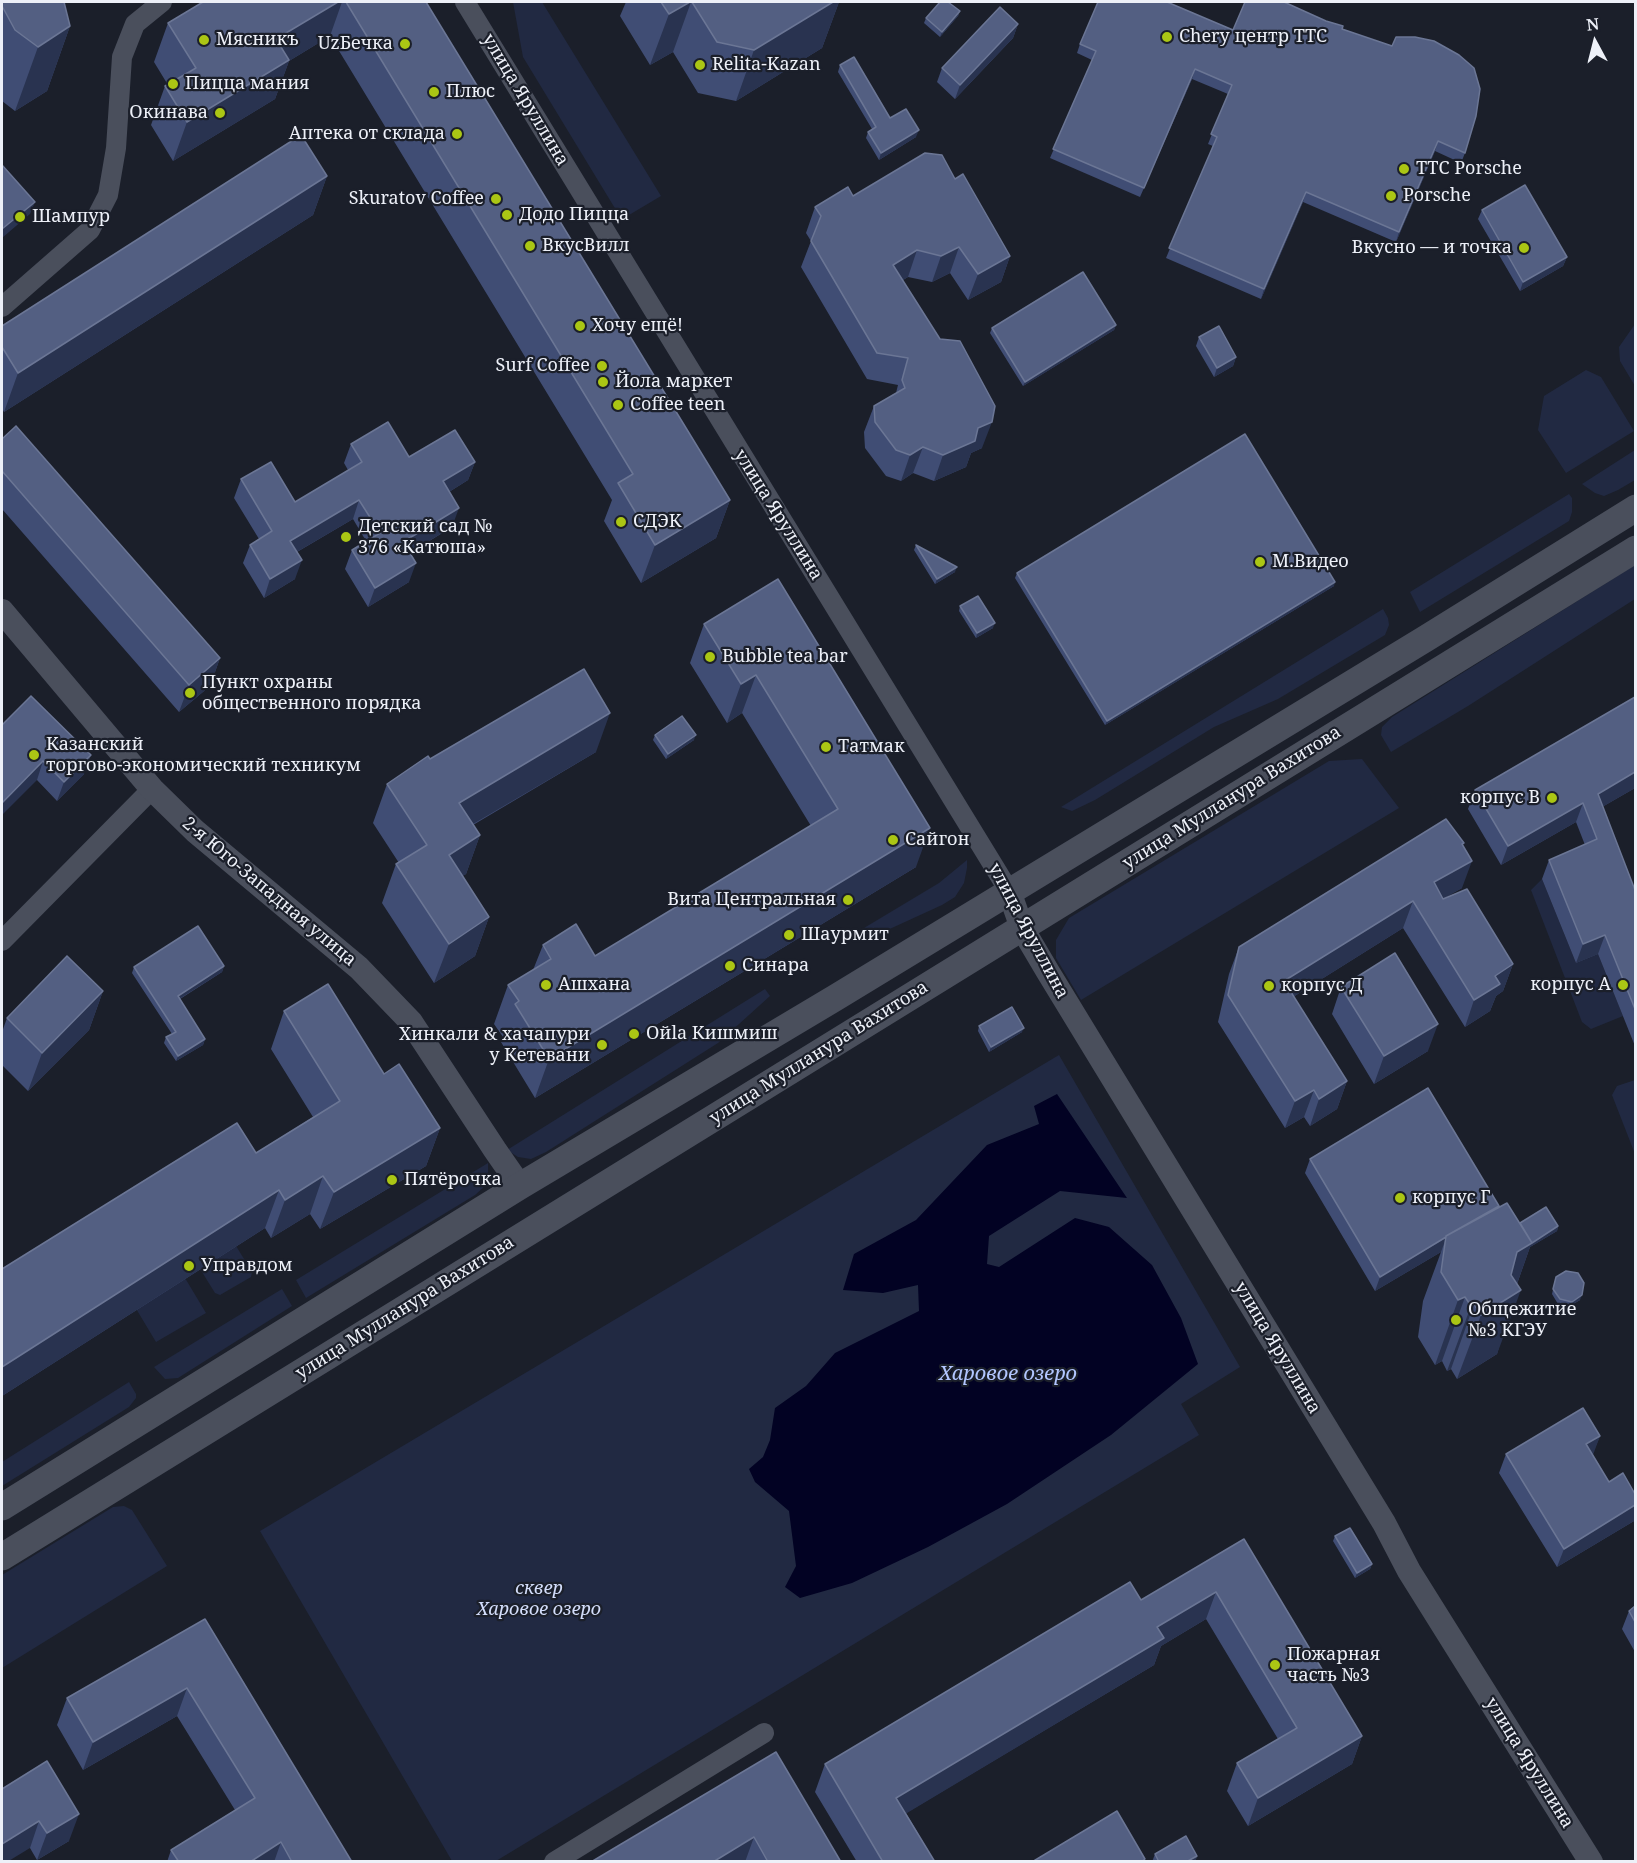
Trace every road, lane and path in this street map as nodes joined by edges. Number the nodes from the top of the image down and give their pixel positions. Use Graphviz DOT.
graph roads {
  1 [pos="162,2"];
  2 [pos="465,2"];
  3 [pos="2,307"];
  4 [pos="1635,508"];
  5 [pos="1635,549"];
  6 [pos="2,611"];
  7 [pos="152,789"];
  8 [pos="1009,891"];
  9 [pos="1022,928"];
  10 [pos="2,941"];
  11 [pos="520,1186"];
  12 [pos="2,1507"];
  13 [pos="2,1557"];
  14 [pos="764,1733"];
  15 [pos="554,1862"];
  16 [pos="1591,1862"];
  1 -- 3 [label="street"];
  2 -- 8 [label="street, улица Яруллина"];
  4 -- 8 [label="main road, улица Мулланура Вахитова"];
  5 -- 9 [label="main road, улица Мулланура Вахитова"];
  6 -- 7 [label="street, 2-я Юго-Западная улица"];
  7 -- 10 [label="street"];
  7 -- 11 [label="street, 2-я Юго-Западная улица"];
  8 -- 9 [label="street, улица Яруллина"];
  8 -- 11 [label="main road, улица Мулланура Вахитова"];
  9 -- 13 [label="main road, улица Мулланура Вахитова"];
  9 -- 16 [label="street, улица Яруллина"];
  11 -- 12 [label="main road, улица Мулланура Вахитова"];
  14 -- 15 [label="street"];
}
